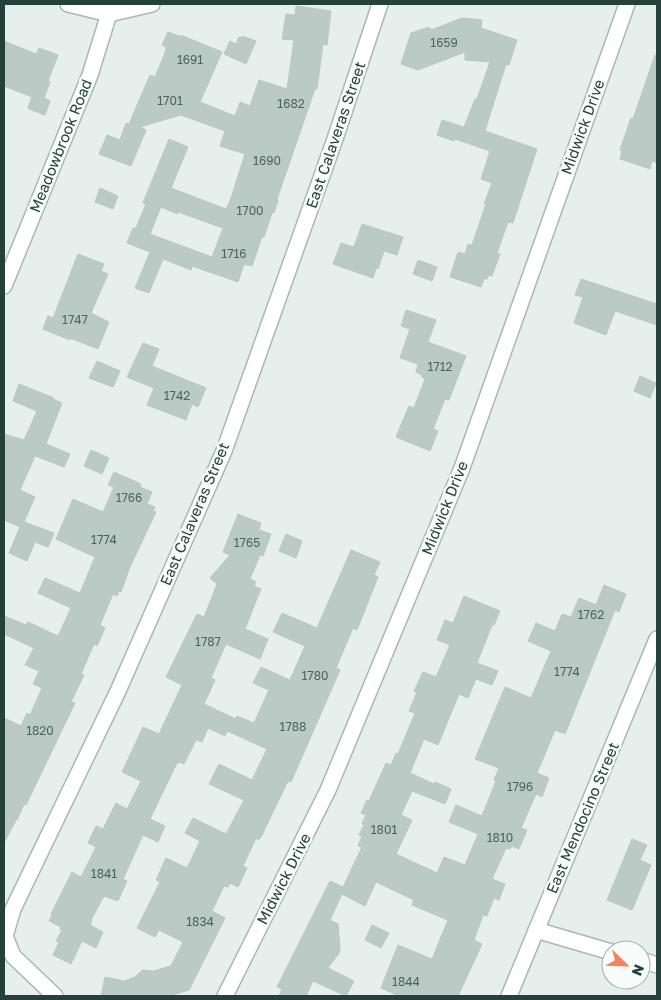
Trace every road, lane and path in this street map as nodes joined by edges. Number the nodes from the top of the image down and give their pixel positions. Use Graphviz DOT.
graph roads {
  1 [pos="68,4"];
  2 [pos="152,4"];
  3 [pos="380,4"];
  4 [pos="627,4"];
  5 [pos="111,9"];
  6 [pos="4,286"];
  7 [pos="657,639"];
  8 [pos="536,930"];
  9 [pos="601,949"];
  10 [pos="55,996"];
  11 [pos="225,996"];
  12 [pos="509,996"];
  1 -- 5 [label="street"];
  2 -- 5 [label="street"];
  3 -- 10 [label="street, East Calaveras Street"];
  4 -- 11 [label="street, Midwick Drive"];
  5 -- 6 [label="street, Meadowbrook Road"];
  7 -- 8 [label="street, East Mendocino Street"];
  8 -- 9 [label="street"];
  8 -- 12 [label="street, East Mendocino Street"];
}
